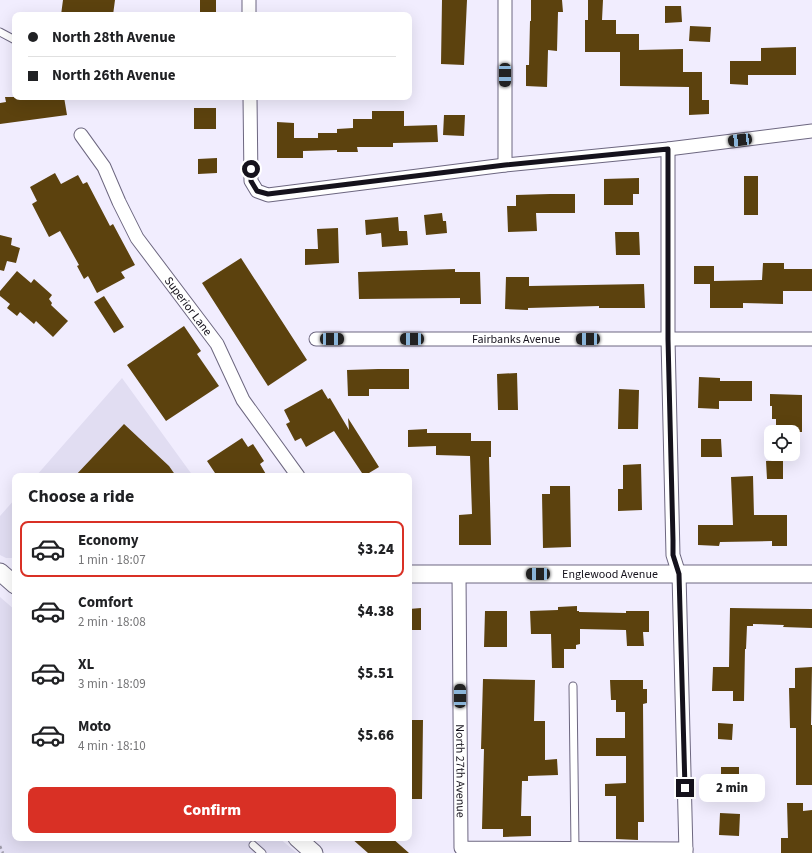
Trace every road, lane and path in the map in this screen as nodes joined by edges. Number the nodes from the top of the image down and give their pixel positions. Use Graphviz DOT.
graph roads {
  1 [pos="249,0"];
  2 [pos="505,0"];
  3 [pos="250,12"];
  4 [pos="0,32"];
  5 [pos="12,38"];
  6 [pos="250,100"];
  7 [pos="812,131"];
  8 [pos="81,135"];
  9 [pos="668,149"];
  10 [pos="505,165"];
  11 [pos="316,339"];
  12 [pos="668,339"];
  13 [pos="812,339"];
  14 [pos="296,473"];
  15 [pos="412,574"];
  16 [pos="459,574"];
  17 [pos="679,574"];
  18 [pos="812,574"];
  19 [pos="574,686"];
  20 [pos="300,841"];
  21 [pos="253,845"];
  22 [pos="0,846"];
  23 [pos="575,848"];
  24 [pos="686,851"];
  25 [pos="4,853"];
  26 [pos="262,853"];
  27 [pos="314,853"];
  1 -- 3 [label="street"];
  2 -- 10 [label="street"];
  4 -- 5 [label="lane"];
  6 -- 10 [label="street"];
  7 -- 9 [label="street"];
  8 -- 14 [label="street, Superior Lane"];
  9 -- 10 [label="street"];
  9 -- 12 [label="street"];
  11 -- 12 [label="street, Fairbanks Avenue"];
  12 -- 13 [label="street, Fairbanks Avenue"];
  12 -- 17 [label="street"];
  15 -- 16 [label="street, Englewood Avenue"];
  16 -- 17 [label="street, Englewood Avenue"];
  16 -- 23 [label="street, North 27th Avenue"];
  17 -- 18 [label="street, Englewood Avenue"];
  17 -- 24 [label="street"];
  19 -- 23 [label="lane"];
  20 -- 27 [label="street"];
  21 -- 26 [label="lane"];
  22 -- 25 [label="path"];
  23 -- 24 [label="street"];
}
